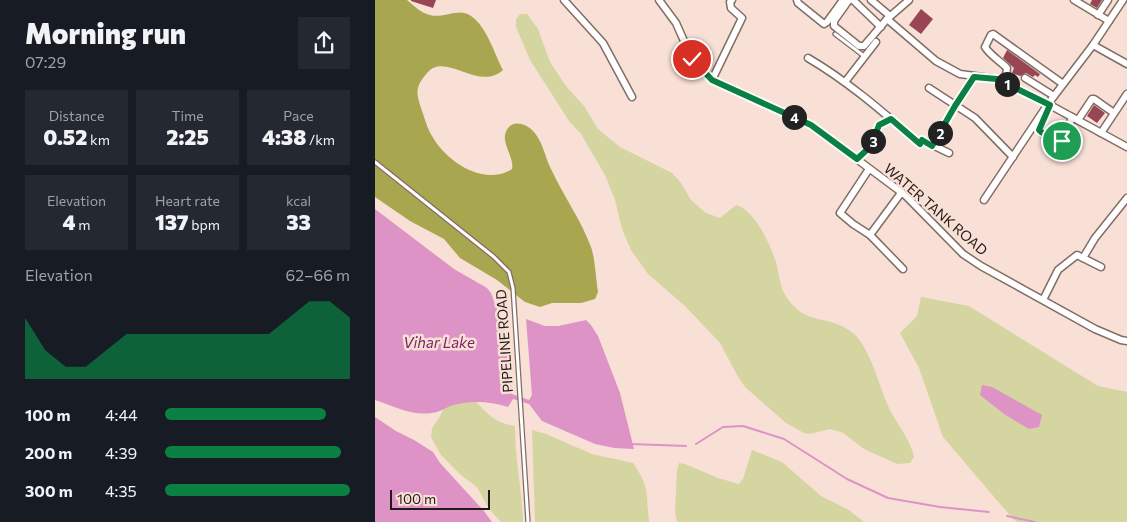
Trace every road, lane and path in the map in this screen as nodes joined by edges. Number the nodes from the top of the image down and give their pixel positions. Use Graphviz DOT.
graph roads {
  1 [pos="564,0"];
  2 [pos="659,0"];
  3 [pos="732,0"];
  4 [pos="797,0"];
  5 [pos="843,0"];
  6 [pos="851,0"];
  7 [pos="871,0"];
  8 [pos="909,0"];
  9 [pos="1073,0"];
  10 [pos="1108,0"];
  11 [pos="1123,0"];
  12 [pos="1098,15"];
  13 [pos="889,18"];
  14 [pos="1109,22"];
  15 [pos="881,27"];
  16 [pos="999,33"];
  17 [pos="835,34"];
  18 [pos="876,42"];
  19 [pos="1093,45"];
  20 [pos="864,56"];
  21 [pos="808,58"];
  22 [pos="1127,64"];
  23 [pos="974,77"];
  24 [pos="1025,78"];
  25 [pos="712,80"];
  26 [pos="845,82"];
  27 [pos="1002,82"];
  28 [pos="1065,82"];
  29 [pos="929,88"];
  30 [pos="1127,94"];
  31 [pos="1054,96"];
  32 [pos="632,97"];
  33 [pos="1049,104"];
  34 [pos="955,106"];
  35 [pos="1111,112"];
  36 [pos="1104,118"];
  37 [pos="891,119"];
  38 [pos="1075,119"];
  39 [pos="1101,133"];
  40 [pos="932,146"];
  41 [pos="1127,147"];
  42 [pos="949,154"];
  43 [pos="1013,157"];
  44 [pos="857,159"];
  45 [pos="375,162"];
  46 [pos="869,169"];
  47 [pos="901,193"];
  48 [pos="1127,198"];
  49 [pos="985,200"];
  50 [pos="871,235"];
  51 [pos="1083,258"];
  52 [pos="1101,267"];
  53 [pos="903,269"];
  54 [pos="1043,300"];
  55 [pos="1127,341"];
  56 [pos="528,522"];
  1 -- 32 [label="street"];
  2 -- 25 [label="street, WATER TANK ROAD"];
  3 -- 25 [label="street"];
  4 -- 5 [label="street"];
  6 -- 15 [label="street"];
  6 -- 15 [label="street"];
  7 -- 13 [label="street"];
  8 -- 13 [label="street"];
  9 -- 12 [label="street"];
  10 -- 12 [label="street"];
  11 -- 14 [label="street"];
  12 -- 14 [label="street"];
  13 -- 15 [label="street"];
  13 -- 23 [label="street"];
  14 -- 19 [label="street"];
  16 -- 28 [label="street"];
  17 -- 20 [label="lane"];
  18 -- 20 [label="street"];
  19 -- 22 [label="street"];
  19 -- 28 [label="street"];
  20 -- 26 [label="street"];
  21 -- 26 [label="street"];
  23 -- 27 [label="street"];
  23 -- 34 [label="street"];
  24 -- 31 [label="street"];
  25 -- 44 [label="street, WATER TANK ROAD"];
  26 -- 37 [label="street"];
  27 -- 28 [label="street"];
  27 -- 33 [label="street"];
  28 -- 31 [label="street"];
  29 -- 34 [label="street"];
  30 -- 35 [label="street"];
  31 -- 33 [label="street"];
  33 -- 38 [label="street"];
  33 -- 38 [label="street"];
  33 -- 43 [label="street"];
  34 -- 40 [label="street"];
  34 -- 43 [label="street"];
  35 -- 36 [label="street"];
  35 -- 38 [label="street"];
  35 -- 39 [label="street"];
  37 -- 40 [label="street"];
  37 -- 44 [label="street"];
  38 -- 39 [label="street"];
  39 -- 41 [label="street"];
  40 -- 42 [label="street"];
  43 -- 49 [label="street"];
  44 -- 46 [label="street, WATER TANK ROAD"];
  45 -- 56 [label="lane, PIPELINE ROAD"];
  46 -- 47 [label="street, WATER TANK ROAD"];
  46 -- 50 [label="street"];
  47 -- 50 [label="street"];
  47 -- 54 [label="street, WATER TANK ROAD"];
  48 -- 51 [label="street"];
  50 -- 53 [label="street"];
  51 -- 52 [label="street"];
  51 -- 54 [label="street"];
  54 -- 55 [label="street, WATER TANK ROAD"];
}
